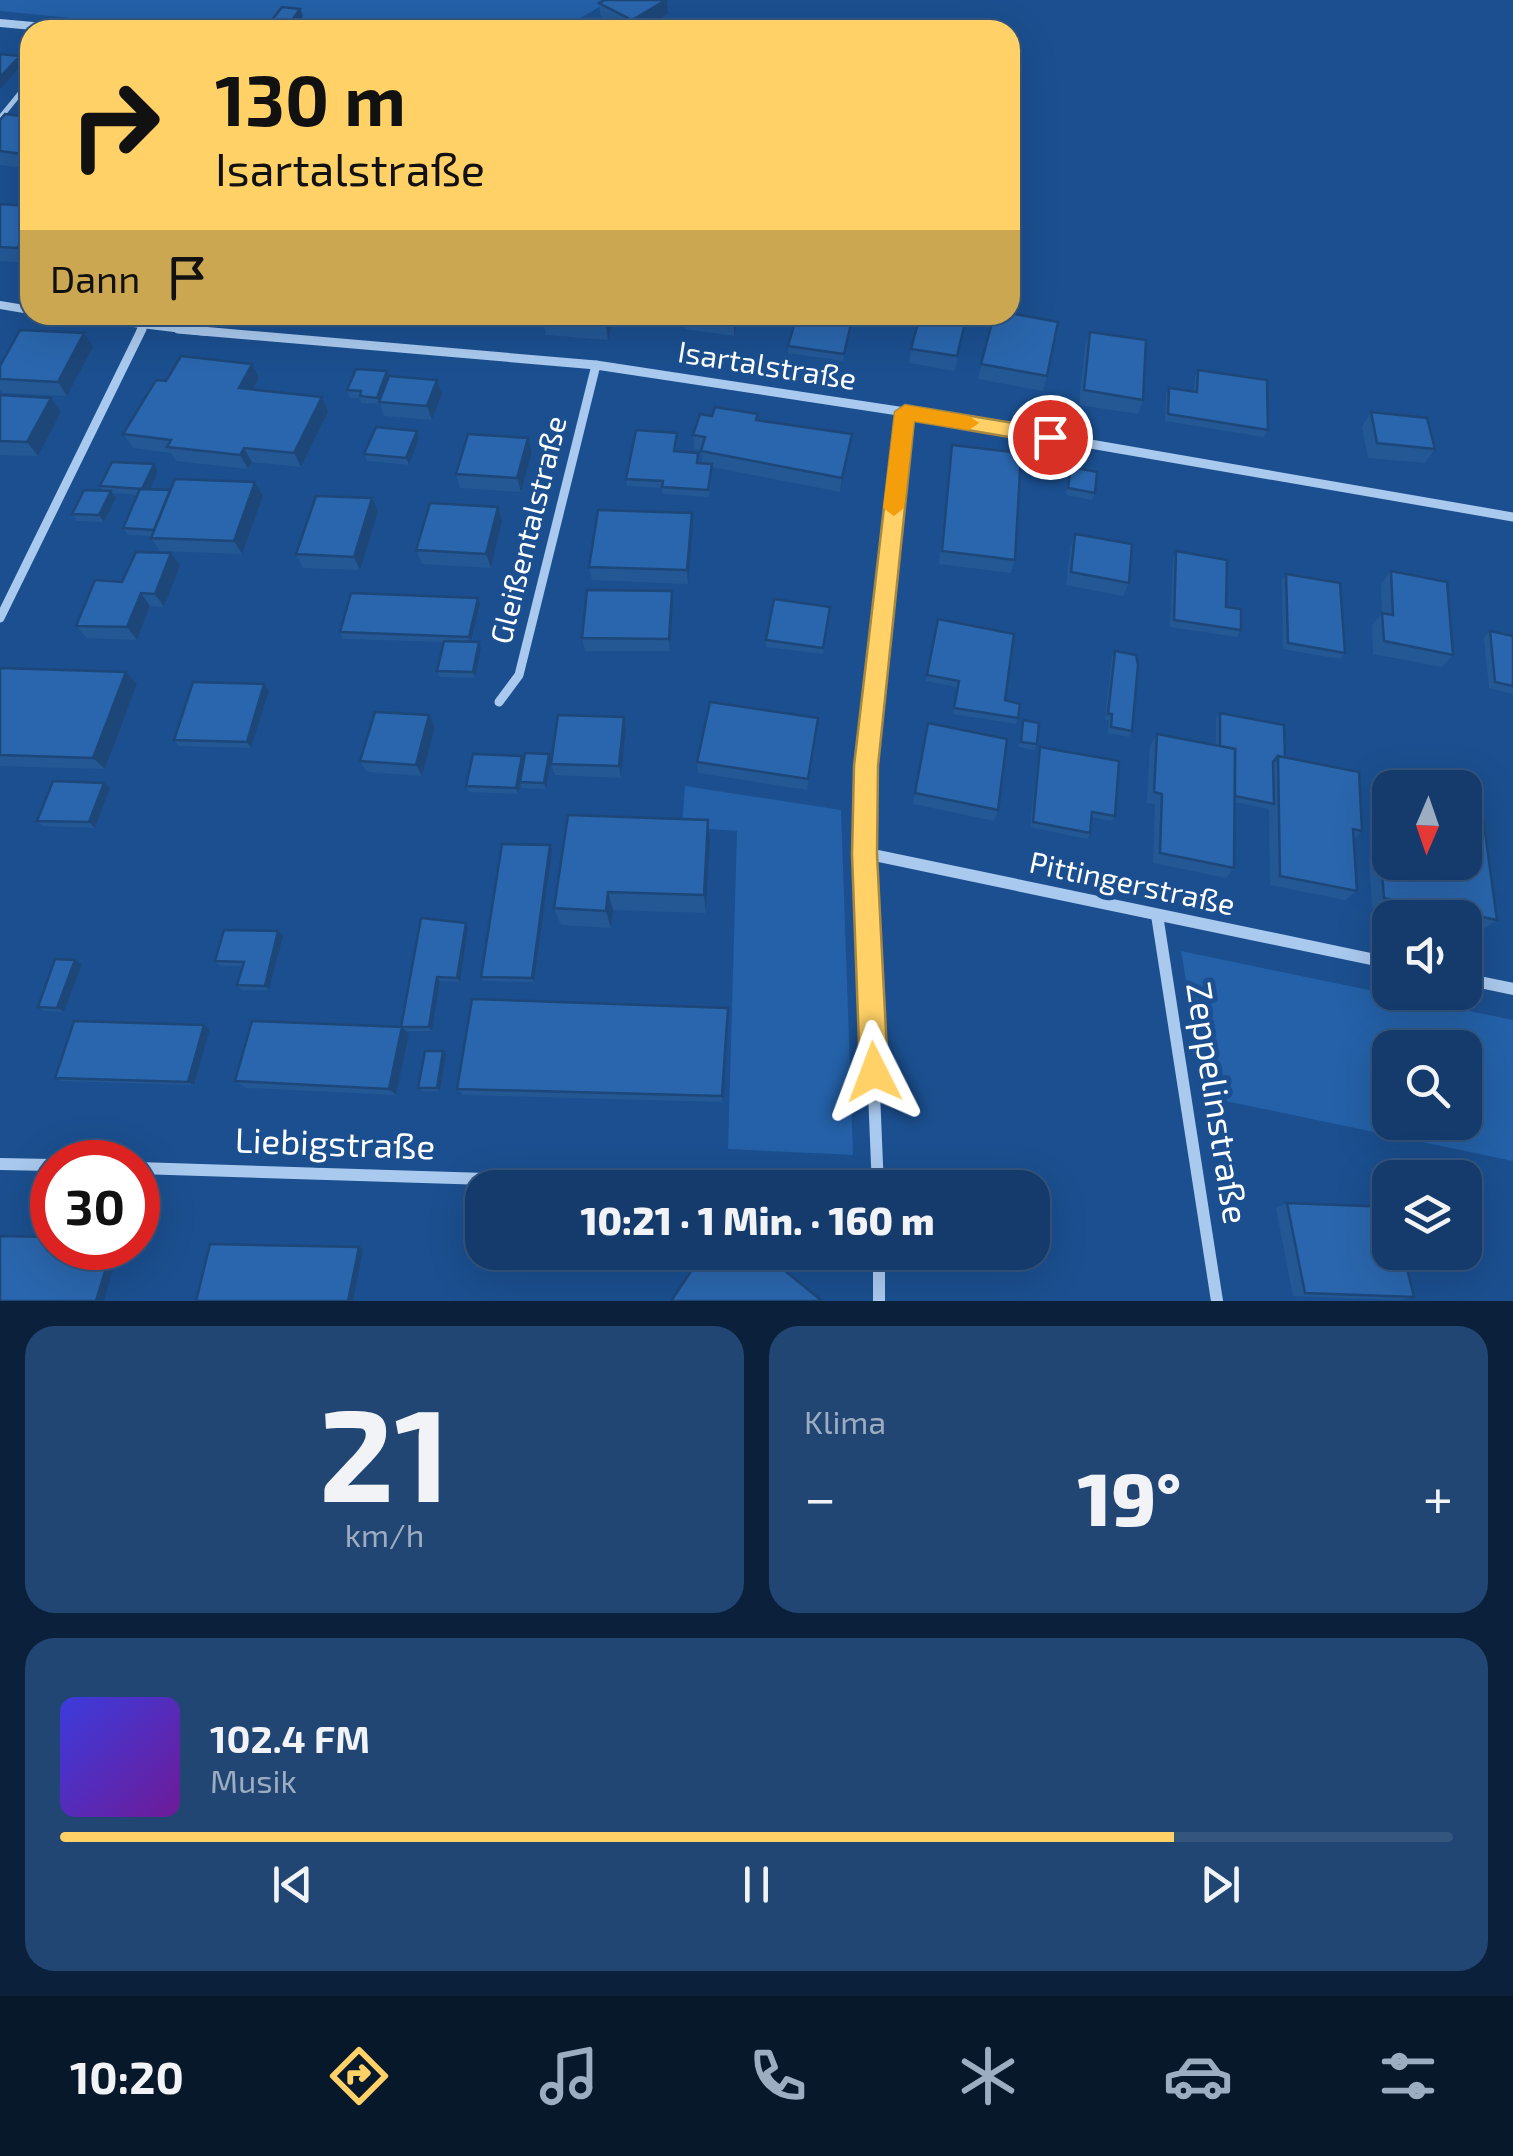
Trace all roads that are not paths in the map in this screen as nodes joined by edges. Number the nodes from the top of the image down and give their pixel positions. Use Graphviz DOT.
graph roads {
  1 [pos="20,93"];
  2 [pos="0,118"];
  3 [pos="137,325"];
  4 [pos="144,326"];
  5 [pos="596,365"];
  6 [pos="905,412"];
  7 [pos="1513,517"];
  8 [pos="0,618"];
  9 [pos="499,702"];
  10 [pos="864,854"];
  11 [pos="1157,915"];
  12 [pos="1372,959"];
  13 [pos="1482,983"];
  14 [pos="1513,989"];
  15 [pos="0,1164"];
  16 [pos="30,1165"];
  17 [pos="160,1169"];
  18 [pos="877,1170"];
  19 [pos="465,1178"];
  20 [pos="879,1270"];
  21 [pos="880,1301"];
  22 [pos="1217,1301"];
  1 -- 2 [label="lane"];
  3 -- 4 [label="street, Isartalstraße"];
  4 -- 5 [label="street, Isartalstraße"];
  4 -- 8 [label="street"];
  5 -- 6 [label="street, Isartalstraße"];
  5 -- 9 [label="street, Gleißentalstraße"];
  6 -- 7 [label="street, Isartalstraße"];
  6 -- 10 [label="street"];
  10 -- 11 [label="street, Pittingerstraße"];
  10 -- 18 [label="street"];
  11 -- 12 [label="street, Pittingerstraße"];
  11 -- 22 [label="street, Zeppelinstraße"];
  13 -- 14 [label="street"];
  15 -- 16 [label="street"];
  17 -- 19 [label="street, Liebigstraße"];
  20 -- 21 [label="street"];
}
